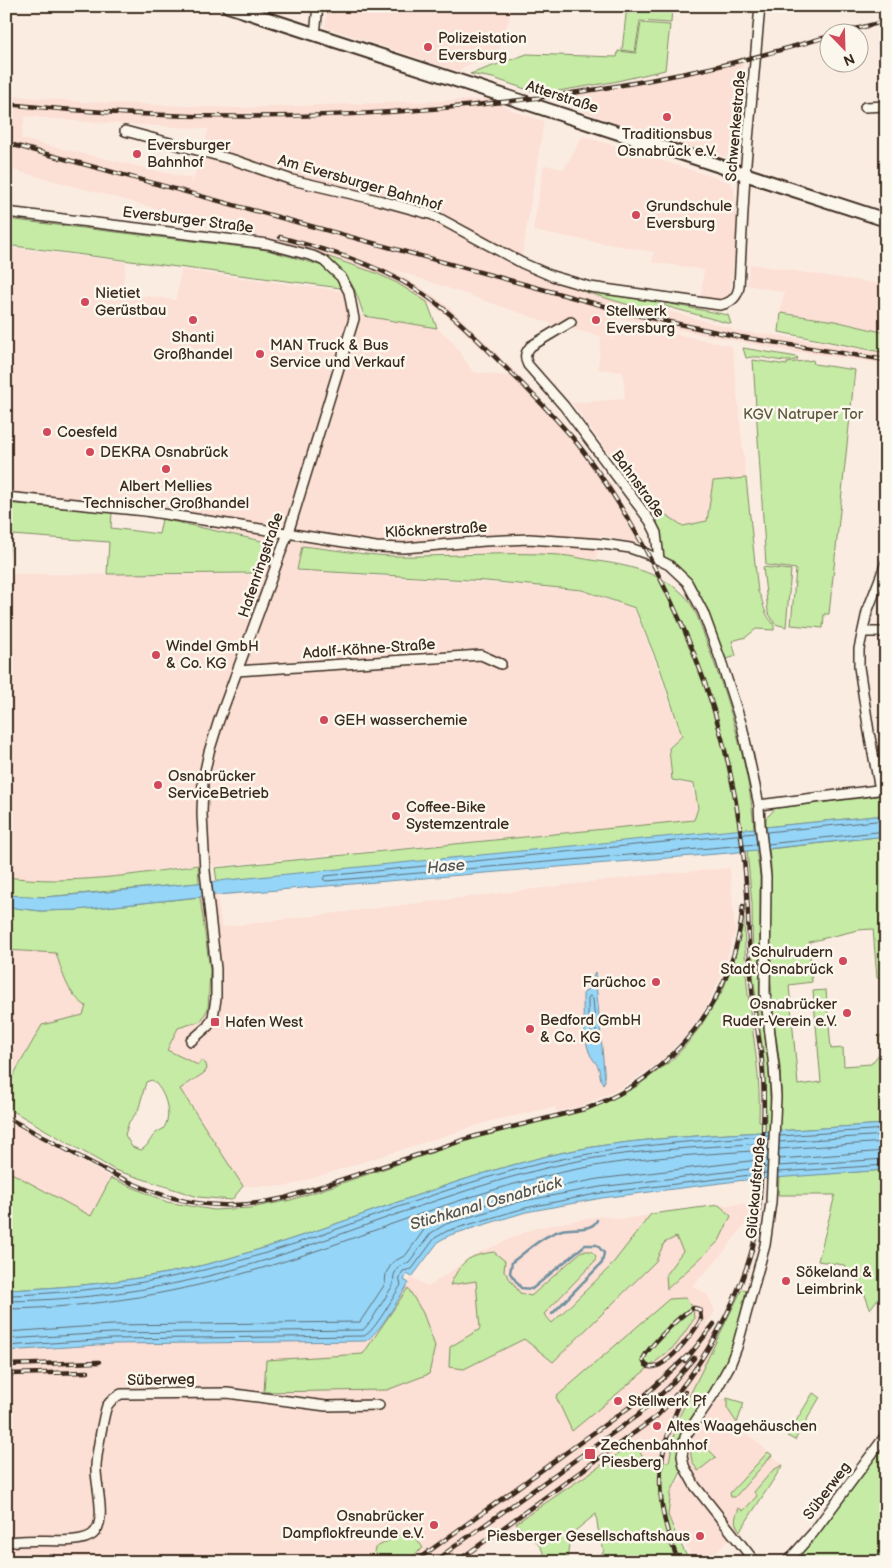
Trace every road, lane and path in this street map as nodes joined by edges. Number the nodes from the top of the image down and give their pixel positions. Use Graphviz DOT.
graph roads {
  1 [pos="228,6"];
  2 [pos="318,6"];
  3 [pos="760,6"];
  4 [pos="315,36"];
  5 [pos="864,106"];
  6 [pos="886,106"];
  7 [pos="125,131"];
  8 [pos="745,174"];
  9 [pos="6,212"];
  10 [pos="886,220"];
  11 [pos="350,292"];
  12 [pos="727,304"];
  13 [pos="571,322"];
  14 [pos="6,497"];
  15 [pos="288,533"];
  16 [pos="659,559"];
  17 [pos="886,562"];
  18 [pos="863,632"];
  19 [pos="886,632"];
  20 [pos="501,664"];
  21 [pos="237,671"];
  22 [pos="883,789"];
  23 [pos="759,805"];
  24 [pos="191,1041"];
  25 [pos="379,1405"];
  26 [pos="886,1435"];
  27 [pos="6,1543"];
  28 [pos="756,1562"];
  29 [pos="787,1562"];
  1 -- 4 [label="street, Atterstraße"];
  2 -- 4 [label="street"];
  3 -- 8 [label="street, Schwenkestraße"];
  4 -- 8 [label="street, Atterstraße"];
  5 -- 6 [label="street"];
  7 -- 12 [label="street, Am Eversburger Bahnhof"];
  8 -- 10 [label="street, Atterstraße"];
  8 -- 12 [label="street, Schwenkestraße"];
  9 -- 11 [label="street, Eversburger Straße"];
  11 -- 15 [label="street, Hafenringstraße"];
  13 -- 16 [label="street, Bahnstraße"];
  14 -- 15 [label="street, Klöcknerstraße"];
  15 -- 16 [label="street, Klöcknerstraße"];
  15 -- 21 [label="street, Hafenringstraße"];
  16 -- 23 [label="street"];
  17 -- 18 [label="street"];
  18 -- 19 [label="street"];
  18 -- 22 [label="street"];
  20 -- 21 [label="street, Adolf-Köhne-Straße"];
  21 -- 24 [label="street, Hafenringstraße"];
  22 -- 23 [label="street"];
  23 -- 28 [label="street, Glückaufstraße"];
  25 -- 27 [label="street, Süberweg"];
  26 -- 29 [label="street, Süberweg"];
}
